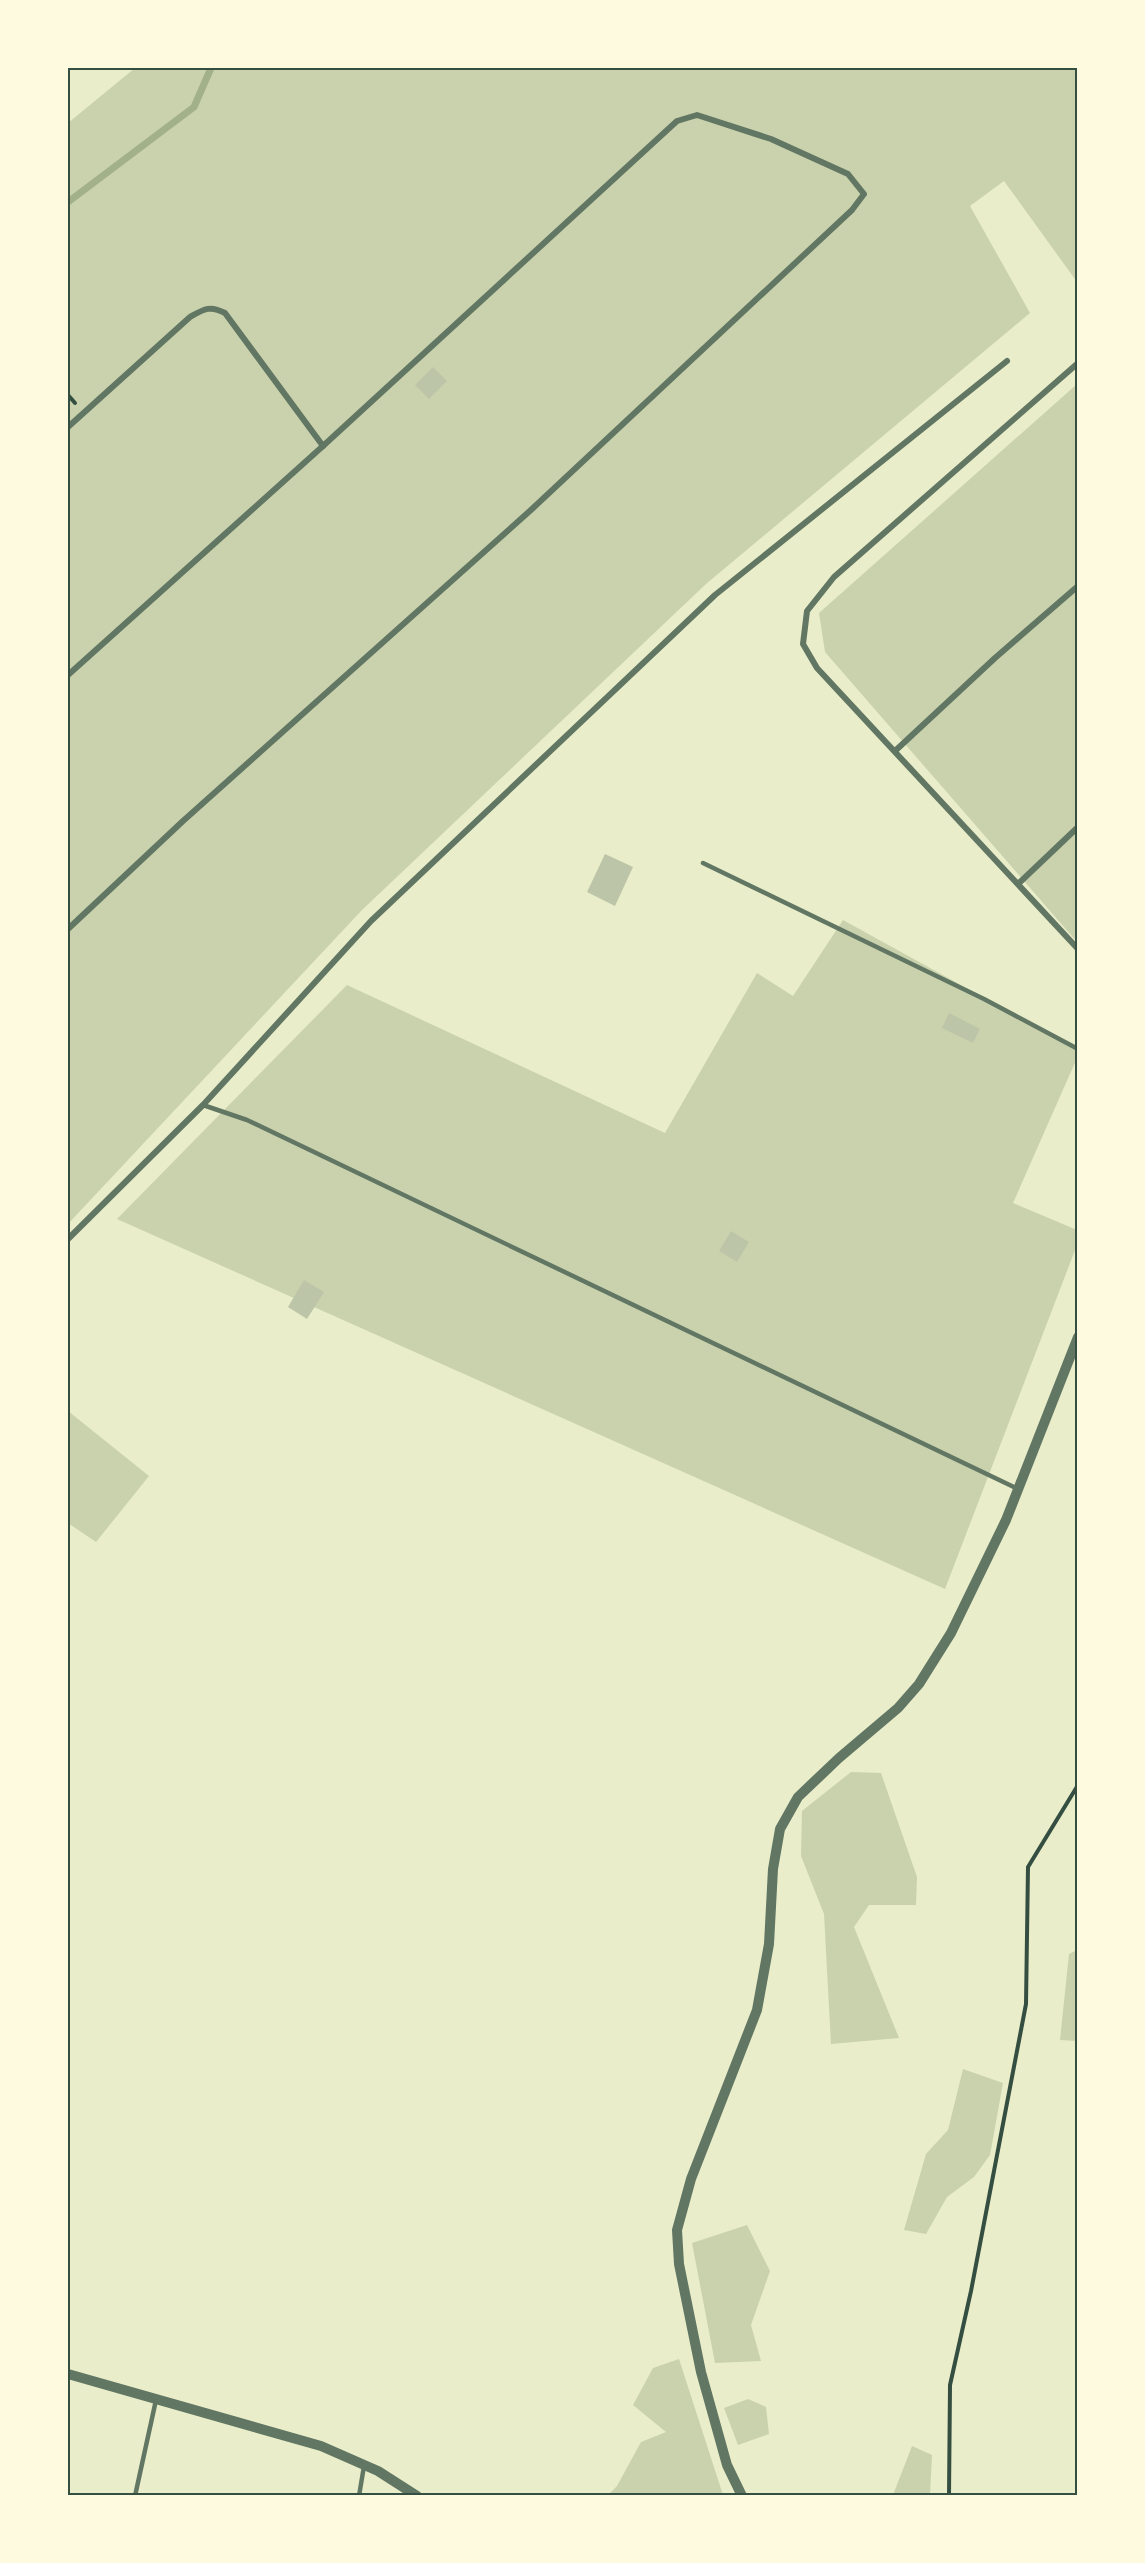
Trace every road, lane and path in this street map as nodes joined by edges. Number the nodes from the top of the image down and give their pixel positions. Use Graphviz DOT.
graph roads {
  1 [pos="1007,361"];
  2 [pos="1077,363"];
  3 [pos="68,427"];
  4 [pos="323,446"];
  5 [pos="1077,586"];
  6 [pos="68,675"];
  7 [pos="895,751"];
  8 [pos="1077,827"];
  9 [pos="704,863"];
  10 [pos="1018,884"];
  11 [pos="68,930"];
  12 [pos="1077,950"];
  13 [pos="1077,1049"];
  14 [pos="203,1105"];
  15 [pos="68,1239"];
  16 [pos="1077,1337"];
  17 [pos="1018,1489"];
  18 [pos="1077,1785"];
  19 [pos="68,2374"];
  20 [pos="156,2400"];
  21 [pos="364,2465"];
  22 [pos="135,2496"];
  23 [pos="359,2496"];
  24 [pos="417,2496"];
  25 [pos="742,2496"];
  26 [pos="949,2496"];
  1 -- 14 [label="street"];
  2 -- 7 [label="street"];
  3 -- 4 [label="street"];
  4 -- 6 [label="street"];
  4 -- 11 [label="street"];
  5 -- 7 [label="street"];
  7 -- 10 [label="street"];
  8 -- 10 [label="street"];
  9 -- 13 [label="lane"];
  10 -- 12 [label="street"];
  14 -- 15 [label="street"];
  14 -- 17 [label="lane"];
  16 -- 17 [label="street"];
  17 -- 25 [label="street"];
  18 -- 26 [label="path"];
  19 -- 20 [label="street"];
  20 -- 21 [label="street"];
  20 -- 22 [label="lane"];
  21 -- 23 [label="lane"];
  21 -- 24 [label="street"];
}
